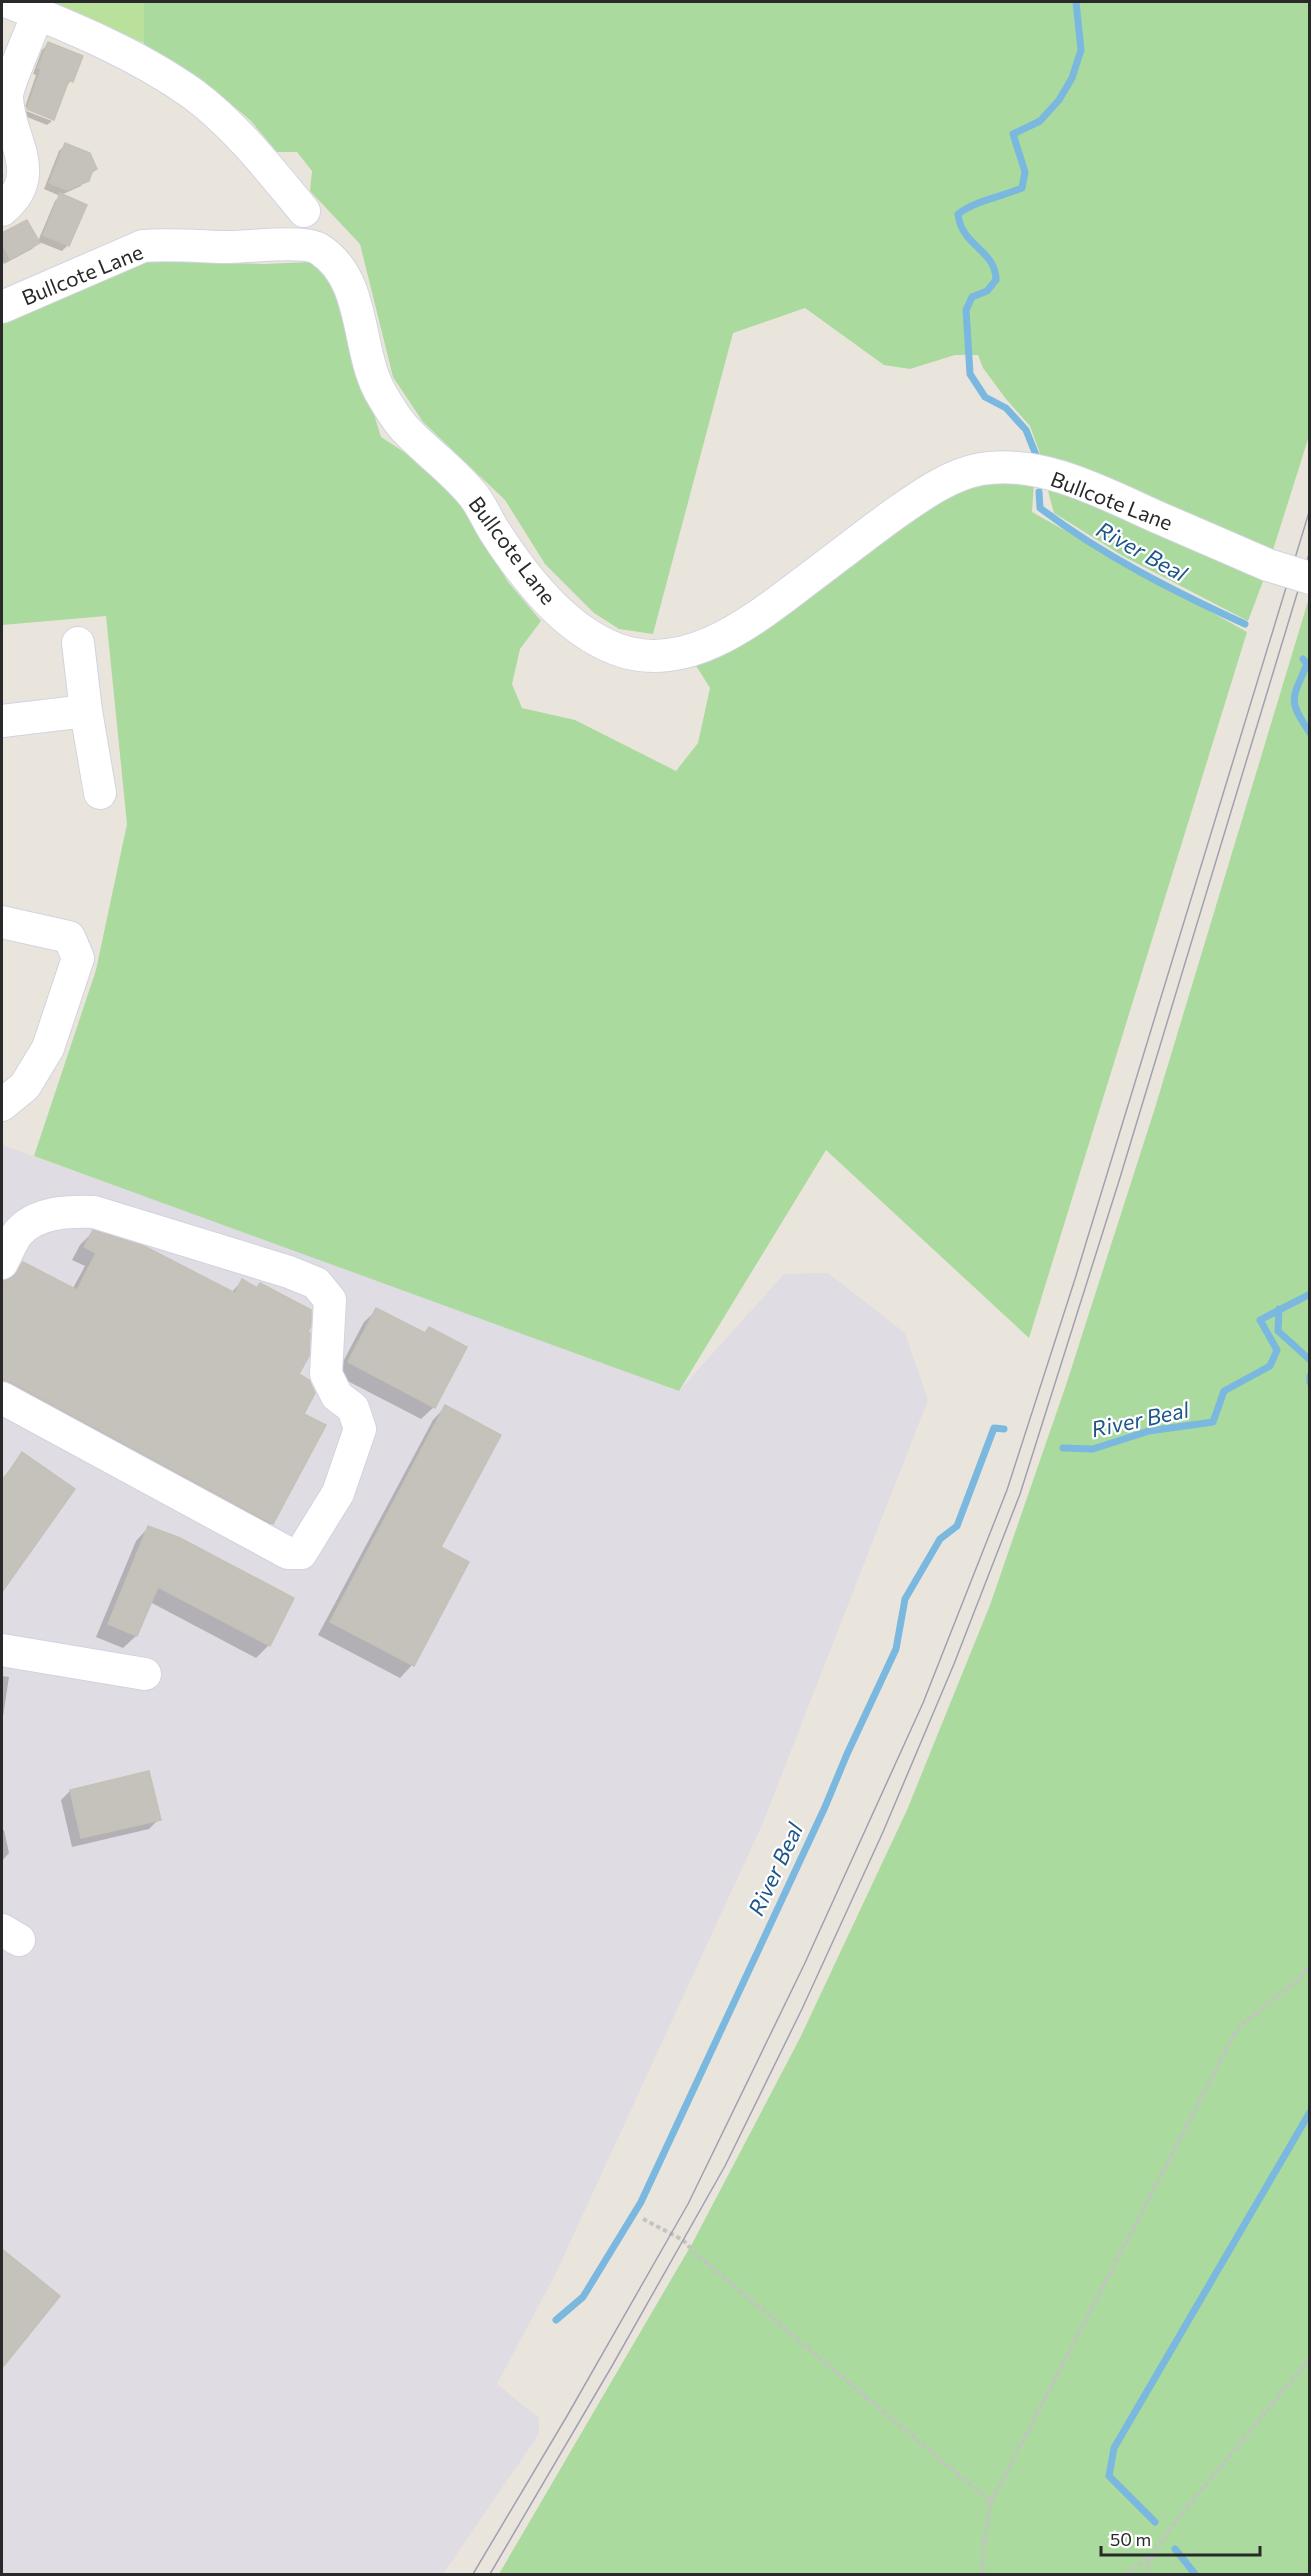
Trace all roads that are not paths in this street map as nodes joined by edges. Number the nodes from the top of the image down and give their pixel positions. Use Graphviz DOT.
graph roads {
  1 [pos="8,2"];
  2 [pos="38,14"];
  3 [pos="2,210"];
  4 [pos="304,211"];
  5 [pos="2,307"];
  6 [pos="1310,578"];
  7 [pos="78,643"];
  8 [pos="86,711"];
  9 [pos="2,721"];
  10 [pos="100,793"];
  11 [pos="2,922"];
  12 [pos="2,1105"];
  13 [pos="2,1263"];
  14 [pos="2,1398"];
  15 [pos="2,1650"];
  16 [pos="145,1674"];
  1 -- 2 [label="street"];
  2 -- 3 [label="street"];
  2 -- 4 [label="street"];
  5 -- 6 [label="street, Bullcote Lane, bridge"];
  7 -- 8 [label="street"];
  8 -- 9 [label="street"];
  8 -- 10 [label="street"];
  11 -- 12 [label="street"];
  13 -- 14 [label="street"];
  15 -- 16 [label="street"];
}
